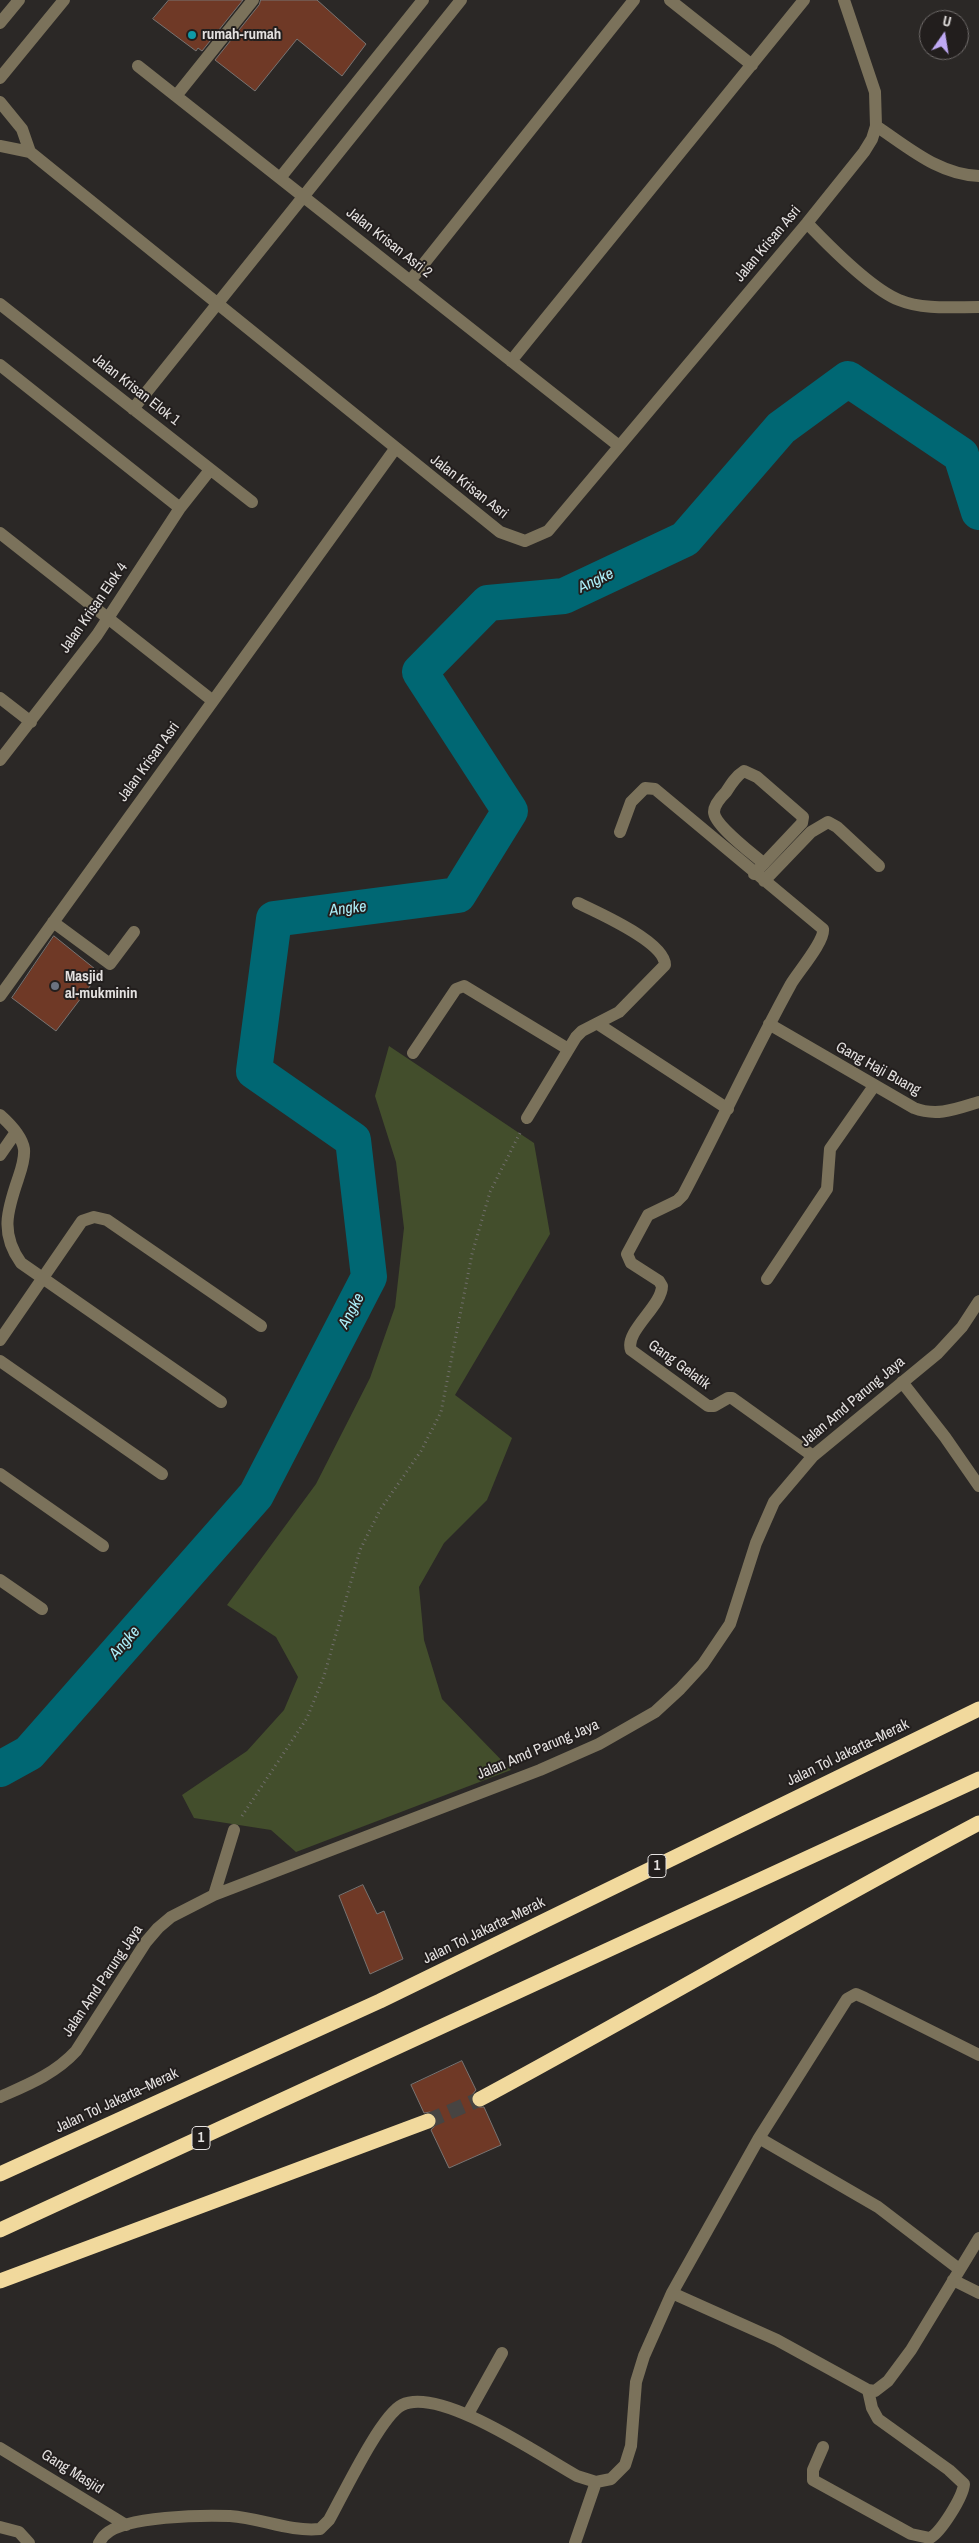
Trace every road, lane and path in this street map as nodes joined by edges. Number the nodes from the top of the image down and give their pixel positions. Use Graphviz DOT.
graph roads {
  1 [pos="19,0"];
  2 [pos="64,0"];
  3 [pos="253,0"];
  4 [pos="423,0"];
  5 [pos="461,0"];
  6 [pos="634,0"];
  7 [pos="670,0"];
  8 [pos="804,0"];
  9 [pos="844,0"];
  10 [pos="0,23"];
  11 [pos="752,65"];
  12 [pos="138,66"];
  13 [pos="0,78"];
  14 [pos="176,96"];
  15 [pos="0,102"];
  16 [pos="876,126"];
  17 [pos="0,146"];
  18 [pos="30,152"];
  19 [pos="979,176"];
  20 [pos="280,178"];
  21 [pos="304,196"];
  22 [pos="807,223"];
  23 [pos="410,281"];
  24 [pos="217,304"];
  25 [pos="1,307"];
  26 [pos="979,308"];
  27 [pos="511,361"];
  28 [pos="0,365"];
  29 [pos="133,409"];
  30 [pos="619,446"];
  31 [pos="395,449"];
  32 [pos="210,470"];
  33 [pos="252,502"];
  34 [pos="180,508"];
  35 [pos="0,533"];
  36 [pos="108,618"];
  37 [pos="0,698"];
  38 [pos="213,701"];
  39 [pos="31,722"];
  40 [pos="0,760"];
  41 [pos="620,832"];
  42 [pos="763,863"];
  43 [pos="879,866"];
  44 [pos="759,877"];
  45 [pos="578,903"];
  46 [pos="54,922"];
  47 [pos="134,932"];
  48 [pos="0,996"];
  49 [pos="598,1024"];
  50 [pos="769,1024"];
  51 [pos="568,1049"];
  52 [pos="413,1053"];
  53 [pos="874,1086"];
  54 [pos="979,1102"];
  55 [pos="728,1109"];
  56 [pos="0,1115"];
  57 [pos="527,1118"];
  58 [pos="16,1132"];
  59 [pos="0,1155"];
  60 [pos="43,1278"];
  61 [pos="767,1279"];
  62 [pos="978,1306"];
  63 [pos="260,1326"];
  64 [pos="0,1340"];
  65 [pos="0,1361"];
  66 [pos="902,1382"];
  67 [pos="221,1402"];
  68 [pos="813,1456"];
  69 [pos="0,1474"];
  70 [pos="162,1474"];
  71 [pos="979,1486"];
  72 [pos="103,1546"];
  73 [pos="0,1580"];
  74 [pos="42,1609"];
  75 [pos="979,1709"];
  76 [pos="979,1779"];
  77 [pos="979,1824"];
  78 [pos="234,1830"];
  79 [pos="214,1895"];
  80 [pos="979,2055"];
  81 [pos="0,2097"];
  82 [pos="480,2098"];
  83 [pos="428,2122"];
  84 [pos="758,2138"];
  85 [pos="0,2174"];
  86 [pos="0,2230"];
  87 [pos="979,2238"];
  88 [pos="956,2274"];
  89 [pos="0,2281"];
  90 [pos="672,2293"];
  91 [pos="979,2293"];
  92 [pos="502,2353"];
  93 [pos="868,2390"];
  94 [pos="468,2414"];
  95 [pos="823,2447"];
  96 [pos="0,2448"];
  97 [pos="596,2482"];
  98 [pos="126,2525"];
  99 [pos="0,2527"];
  100 [pos="29,2543"];
  101 [pos="99,2543"];
  102 [pos="575,2543"];
  1 -- 10 [label="street"];
  2 -- 13 [label="street"];
  3 -- 14 [label="street"];
  4 -- 20 [label="street"];
  5 -- 21 [label="street"];
  6 -- 23 [label="street"];
  7 -- 11 [label="street"];
  8 -- 11 [label="street"];
  9 -- 16 [label="street, Jalan Krisan Asri"];
  11 -- 27 [label="street"];
  12 -- 14 [label="street, Jalan Krisan Asri 2"];
  14 -- 20 [label="street, Jalan Krisan Asri 2"];
  15 -- 18 [label="street"];
  16 -- 19 [label="street"];
  16 -- 22 [label="street, Jalan Krisan Asri"];
  17 -- 18 [label="street"];
  18 -- 24 [label="street"];
  20 -- 21 [label="street, Jalan Krisan Asri 2"];
  21 -- 23 [label="street, Jalan Krisan Asri 2"];
  21 -- 24 [label="street"];
  22 -- 26 [label="street"];
  22 -- 30 [label="street, Jalan Krisan Asri"];
  23 -- 27 [label="street, Jalan Krisan Asri 2"];
  24 -- 29 [label="street"];
  24 -- 31 [label="street"];
  25 -- 29 [label="street, Jalan Krisan Elok 1"];
  27 -- 30 [label="street, Jalan Krisan Asri 2"];
  28 -- 34 [label="street"];
  29 -- 32 [label="street, Jalan Krisan Elok 1"];
  30 -- 31 [label="street, Jalan Krisan Asri"];
  31 -- 38 [label="street, Jalan Krisan Asri"];
  32 -- 33 [label="street, Jalan Krisan Elok 1"];
  32 -- 34 [label="street, Jalan Krisan Elok 4"];
  34 -- 36 [label="street, Jalan Krisan Elok 4"];
  35 -- 36 [label="street"];
  36 -- 38 [label="street"];
  36 -- 39 [label="street, Jalan Krisan Elok 4"];
  37 -- 39 [label="street"];
  38 -- 46 [label="street, Jalan Krisan Asri"];
  39 -- 40 [label="street, Jalan Krisan Elok 4"];
  41 -- 44 [label="street"];
  42 -- 42 [label="street"];
  42 -- 44 [label="street"];
  43 -- 44 [label="street"];
  44 -- 50 [label="street"];
  45 -- 49 [label="street"];
  46 -- 47 [label="street"];
  46 -- 48 [label="street, Jalan Krisan Asri"];
  49 -- 51 [label="street"];
  49 -- 55 [label="street"];
  50 -- 53 [label="street, Gang Haji Buang"];
  50 -- 55 [label="street"];
  51 -- 52 [label="street"];
  51 -- 57 [label="street"];
  53 -- 54 [label="street, Gang Haji Buang"];
  53 -- 61 [label="street"];
  55 -- 68 [label="street, Gang Gelatik"];
  56 -- 58 [label="street"];
  57 -- 78 [label="path"];
  58 -- 59 [label="street"];
  58 -- 60 [label="street"];
  60 -- 63 [label="street"];
  60 -- 64 [label="street"];
  60 -- 67 [label="street"];
  62 -- 66 [label="street, Jalan Amd Parung Jaya"];
  65 -- 70 [label="street"];
  66 -- 68 [label="street, Jalan Amd Parung Jaya"];
  66 -- 71 [label="street"];
  68 -- 79 [label="street, Jalan Amd Parung Jaya"];
  69 -- 72 [label="street"];
  73 -- 74 [label="street"];
  75 -- 85 [label="highway, Jalan Tol Jakarta–Merak / 1"];
  76 -- 86 [label="highway, 1"];
  77 -- 82 [label="highway"];
  78 -- 79 [label="street"];
  79 -- 81 [label="street, Jalan Amd Parung Jaya"];
  80 -- 84 [label="street"];
  83 -- 89 [label="highway"];
  84 -- 88 [label="street"];
  84 -- 90 [label="street"];
  87 -- 88 [label="street"];
  88 -- 91 [label="street"];
  88 -- 93 [label="street"];
  90 -- 93 [label="street"];
  90 -- 97 [label="street"];
  92 -- 94 [label="street"];
  93 -- 95 [label="street"];
  94 -- 97 [label="street"];
  94 -- 98 [label="street"];
  96 -- 98 [label="street, Gang Masjid"];
  97 -- 102 [label="street"];
  98 -- 101 [label="street"];
  99 -- 100 [label="street"];
}
